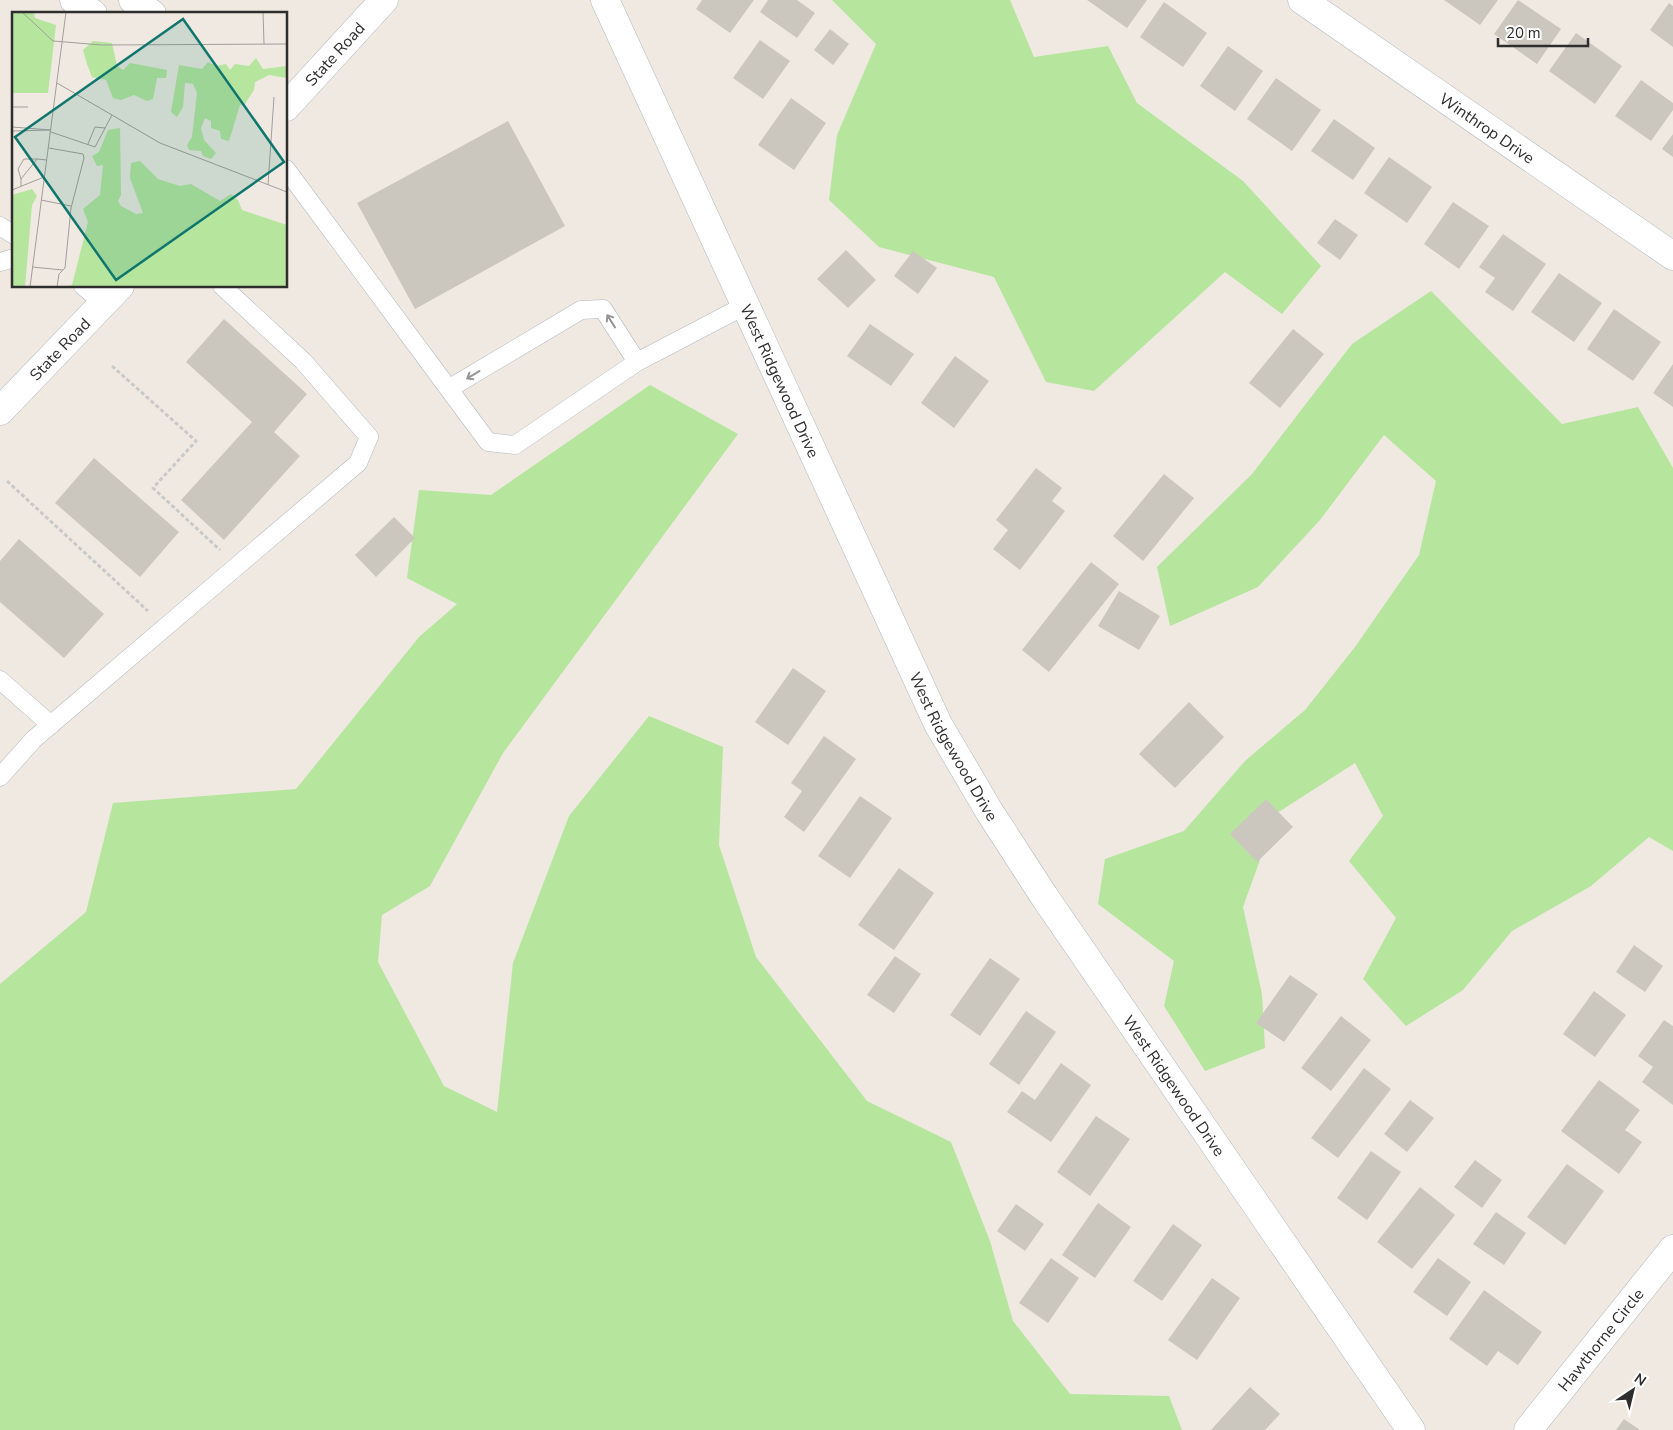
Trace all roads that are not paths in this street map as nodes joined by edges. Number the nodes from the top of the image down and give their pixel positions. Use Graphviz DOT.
graph roads {
  1 [pos="74,0"];
  2 [pos="133,0"];
  3 [pos="384,0"];
  4 [pos="605,0"];
  5 [pos="1302,0"];
  6 [pos="90,12"];
  7 [pos="149,12"];
  8 [pos="288,105"];
  9 [pos="288,172"];
  10 [pos="0,226"];
  11 [pos="12,234"];
  12 [pos="1673,256"];
  13 [pos="89,288"];
  14 [pos="224,288"];
  15 [pos="112,295"];
  16 [pos="746,305"];
  17 [pos="637,362"];
  18 [pos="450,388"];
  19 [pos="1,409"];
  20 [pos="0,680"];
  21 [pos="51,725"];
  22 [pos="0,777"];
  23 [pos="1673,1249"];
  24 [pos="1410,1430"];
  25 [pos="1528,1430"];
  1 -- 6 [label="street"];
  2 -- 7 [label="street"];
  3 -- 8 [label="street, State Road"];
  4 -- 16 [label="street, West Ridgewood Drive"];
  5 -- 12 [label="street, Winthrop Drive"];
  9 -- 18 [label="lane"];
  10 -- 11 [label="lane"];
  13 -- 15 [label="lane"];
  14 -- 21 [label="lane"];
  15 -- 19 [label="street, State Road"];
  16 -- 17 [label="lane"];
  16 -- 24 [label="street, West Ridgewood Drive"];
  17 -- 18 [label="lane, one-way"];
  17 -- 18 [label="lane"];
  20 -- 21 [label="lane"];
  21 -- 22 [label="lane"];
  23 -- 25 [label="street, Hawthorne Circle"];
}
